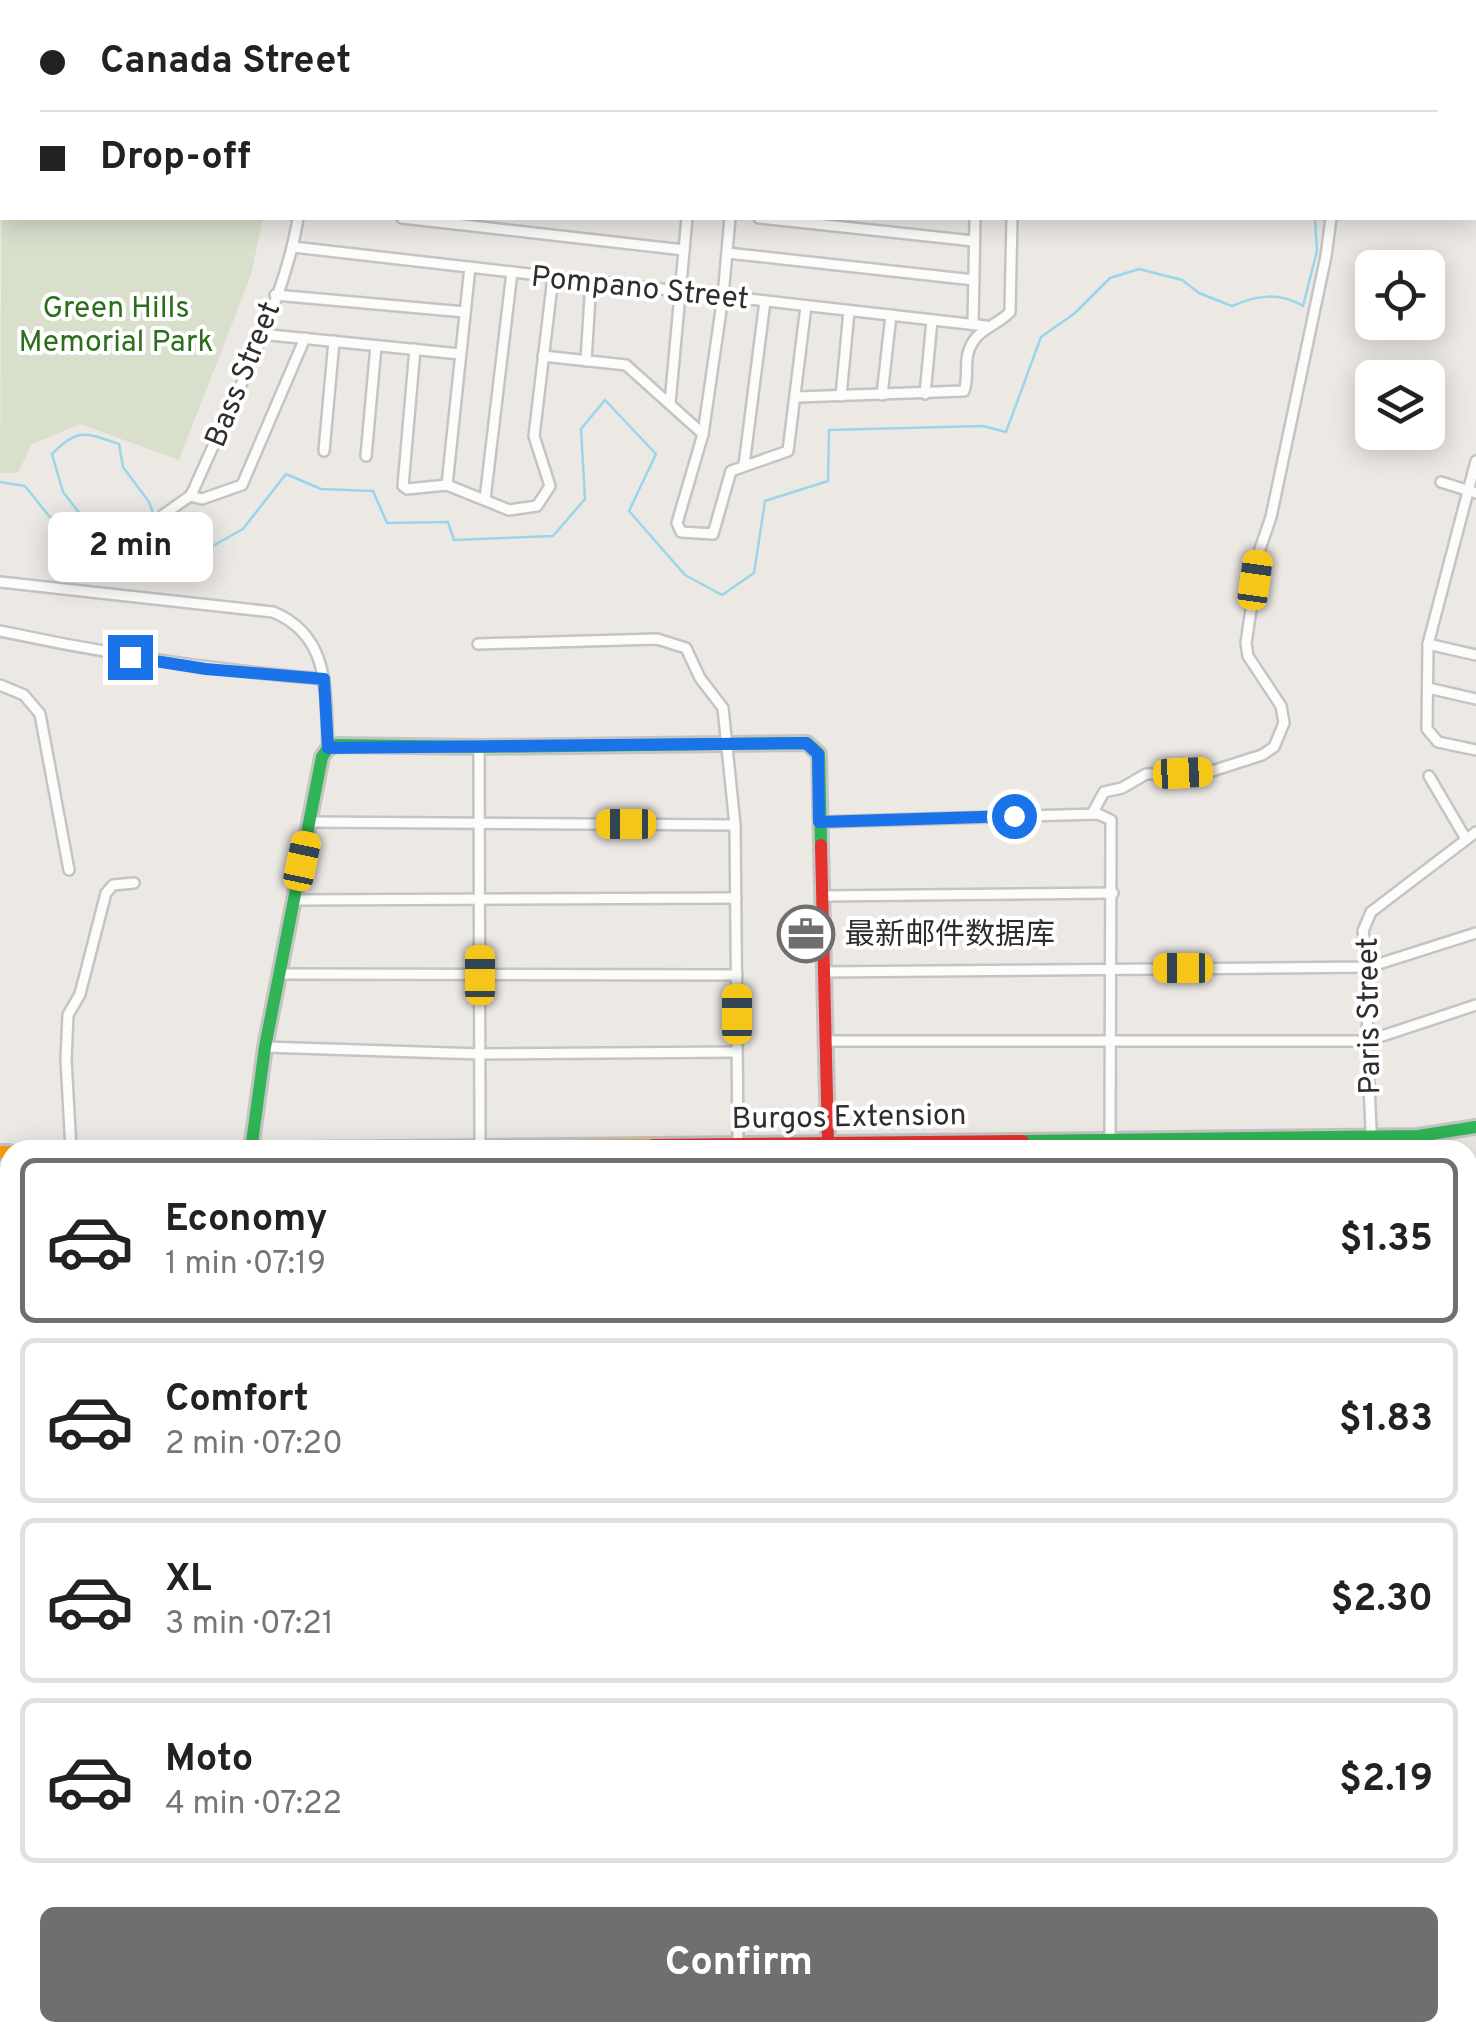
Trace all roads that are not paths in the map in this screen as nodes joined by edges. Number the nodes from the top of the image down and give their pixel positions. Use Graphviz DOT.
graph roads {
  1 [pos="298,220"];
  2 [pos="420,220"];
  3 [pos="687,220"];
  4 [pos="730,220"];
  5 [pos="778,220"];
  6 [pos="975,220"];
  7 [pos="1012,220"];
  8 [pos="1331,220"];
  9 [pos="974,241"];
  10 [pos="293,247"];
  11 [pos="684,250"];
  12 [pos="727,253"];
  13 [pos="470,267"];
  14 [pos="512,272"];
  15 [pos="553,276"];
  16 [pos="974,280"];
  17 [pos="591,281"];
  18 [pos="680,291"];
  19 [pos="275,296"];
  20 [pos="723,296"];
  21 [pos="764,301"];
  22 [pos="806,306"];
  23 [pos="850,310"];
  24 [pos="465,312"];
  25 [pos="891,315"];
  26 [pos="932,320"];
  27 [pos="973,324"];
  28 [pos="986,326"];
  29 [pos="260,334"];
  30 [pos="304,338"];
  31 [pos="334,342"];
  32 [pos="376,346"];
  33 [pos="415,349"];
  34 [pos="460,354"];
  35 [pos="543,356"];
  36 [pos="586,362"];
  37 [pos="925,394"];
  38 [pos="882,395"];
  39 [pos="841,396"];
  40 [pos="796,397"];
  41 [pos="670,404"];
  42 [pos="703,434"];
  43 [pos="324,451"];
  44 [pos="366,456"];
  45 [pos="1476,461"];
  46 [pos="744,465"];
  47 [pos="1441,482"];
  48 [pos="447,485"];
  49 [pos="1472,492"];
  50 [pos="190,496"];
  51 [pos="485,499"];
  52 [pos="162,515"];
  53 [pos="0,582"];
  54 [pos="0,631"];
  55 [pos="478,644"];
  56 [pos="1428,644"];
  57 [pos="1476,655"];
  58 [pos="324,679"];
  59 [pos="0,685"];
  60 [pos="1428,688"];
  61 [pos="1476,699"];
  62 [pos="726,743"];
  63 [pos="479,747"];
  64 [pos="328,748"];
  65 [pos="1476,750"];
  66 [pos="1428,776"];
  67 [pos="1092,814"];
  68 [pos="310,822"];
  69 [pos="819,822"];
  70 [pos="479,823"];
  71 [pos="735,824"];
  72 [pos="1476,832"];
  73 [pos="1466,839"];
  74 [pos="69,870"];
  75 [pos="134,883"];
  76 [pos="1114,893"];
  77 [pos="821,896"];
  78 [pos="480,898"];
  79 [pos="736,898"];
  80 [pos="294,900"];
  81 [pos="1476,933"];
  82 [pos="1369,967"];
  83 [pos="1109,968"];
  84 [pos="823,972"];
  85 [pos="280,974"];
  86 [pos="480,975"];
  87 [pos="737,975"];
  88 [pos="1476,1005"];
  89 [pos="825,1041"];
  90 [pos="1368,1041"];
  91 [pos="1109,1043"];
  92 [pos="265,1047"];
  93 [pos="737,1052"];
  94 [pos="480,1054"];
  95 [pos="1476,1128"];
  96 [pos="1371,1135"];
  97 [pos="1110,1139"];
  98 [pos="70,1140"];
  99 [pos="252,1140"];
  100 [pos="480,1140"];
  101 [pos="738,1140"];
  102 [pos="828,1140"];
  103 [pos="1105,1140"];
  104 [pos="1371,1140"];
  1 -- 10 [label="street, Bass Street"];
  2 -- 11 [label="street"];
  3 -- 11 [label="street"];
  4 -- 12 [label="street"];
  5 -- 9 [label="street"];
  6 -- 9 [label="street"];
  7 -- 28 [label="street"];
  8 -- 67 [label="street"];
  9 -- 16 [label="street"];
  10 -- 13 [label="street, Pompano Street"];
  10 -- 19 [label="street, Bass Street"];
  11 -- 18 [label="street"];
  12 -- 16 [label="street"];
  12 -- 20 [label="street"];
  13 -- 14 [label="street, Pompano Street"];
  13 -- 24 [label="street"];
  14 -- 15 [label="street, Pompano Street"];
  14 -- 51 [label="street"];
  15 -- 17 [label="street, Pompano Street"];
  15 -- 35 [label="street"];
  16 -- 27 [label="street"];
  17 -- 18 [label="street, Pompano Street"];
  17 -- 36 [label="street"];
  18 -- 20 [label="street, Pompano Street"];
  18 -- 41 [label="street"];
  19 -- 24 [label="street"];
  19 -- 29 [label="street, Bass Street"];
  20 -- 21 [label="street, Pompano Street"];
  20 -- 42 [label="street"];
  21 -- 22 [label="street, Pompano Street"];
  21 -- 46 [label="street"];
  22 -- 23 [label="street, Pompano Street"];
  22 -- 40 [label="street"];
  23 -- 25 [label="street, Pompano Street"];
  23 -- 39 [label="street"];
  24 -- 34 [label="street"];
  25 -- 26 [label="street, Pompano Street"];
  25 -- 38 [label="street"];
  26 -- 27 [label="street, Pompano Street"];
  26 -- 37 [label="street"];
  27 -- 28 [label="street, Pompano Street"];
  28 -- 37 [label="street"];
  29 -- 30 [label="street"];
  29 -- 50 [label="street, Bass Street"];
  30 -- 31 [label="street"];
  30 -- 50 [label="street"];
  31 -- 32 [label="street"];
  31 -- 43 [label="street"];
  32 -- 33 [label="street"];
  32 -- 44 [label="street"];
  33 -- 34 [label="street"];
  33 -- 48 [label="street"];
  34 -- 48 [label="street"];
  35 -- 36 [label="street"];
  35 -- 51 [label="street"];
  36 -- 41 [label="street"];
  37 -- 38 [label="street"];
  38 -- 39 [label="street"];
  39 -- 40 [label="street"];
  40 -- 46 [label="street"];
  41 -- 42 [label="street"];
  42 -- 46 [label="street"];
  45 -- 49 [label="street"];
  47 -- 49 [label="street"];
  48 -- 51 [label="street"];
  49 -- 56 [label="street"];
  50 -- 52 [label="street"];
  53 -- 58 [label="street"];
  54 -- 58 [label="street"];
  55 -- 62 [label="street"];
  56 -- 57 [label="street"];
  56 -- 60 [label="street"];
  58 -- 64 [label="street"];
  59 -- 74 [label="street"];
  60 -- 61 [label="street"];
  60 -- 65 [label="street"];
  62 -- 63 [label="street"];
  62 -- 69 [label="street"];
  62 -- 71 [label="street"];
  63 -- 64 [label="street"];
  63 -- 70 [label="street"];
  64 -- 68 [label="street"];
  66 -- 73 [label="street"];
  67 -- 69 [label="street"];
  67 -- 76 [label="street"];
  68 -- 70 [label="street"];
  68 -- 80 [label="street"];
  69 -- 77 [label="street"];
  70 -- 71 [label="street"];
  70 -- 78 [label="street"];
  71 -- 79 [label="street"];
  72 -- 73 [label="street, Paris Street"];
  73 -- 82 [label="street, Paris Street"];
  75 -- 98 [label="street"];
  76 -- 77 [label="street"];
  76 -- 83 [label="street"];
  77 -- 84 [label="street"];
  78 -- 79 [label="street"];
  78 -- 80 [label="street"];
  78 -- 86 [label="street"];
  79 -- 87 [label="street"];
  80 -- 85 [label="street"];
  81 -- 82 [label="street"];
  82 -- 83 [label="street"];
  82 -- 90 [label="street, Paris Street"];
  83 -- 84 [label="street"];
  83 -- 91 [label="street"];
  84 -- 89 [label="street"];
  85 -- 86 [label="street"];
  85 -- 92 [label="street"];
  86 -- 87 [label="street"];
  86 -- 94 [label="street"];
  87 -- 93 [label="street"];
  88 -- 90 [label="street"];
  89 -- 91 [label="street"];
  89 -- 102 [label="street"];
  90 -- 91 [label="street"];
  90 -- 96 [label="street, Paris Street"];
  91 -- 97 [label="street"];
  92 -- 94 [label="street"];
  92 -- 99 [label="street"];
  93 -- 94 [label="street"];
  93 -- 101 [label="street"];
  94 -- 100 [label="street"];
  95 -- 96 [label="street, Burgos Extension"];
  96 -- 97 [label="street, Burgos Extension"];
  96 -- 104 [label="street, Paris Street"];
  97 -- 103 [label="street, Burgos Extension"];
}
